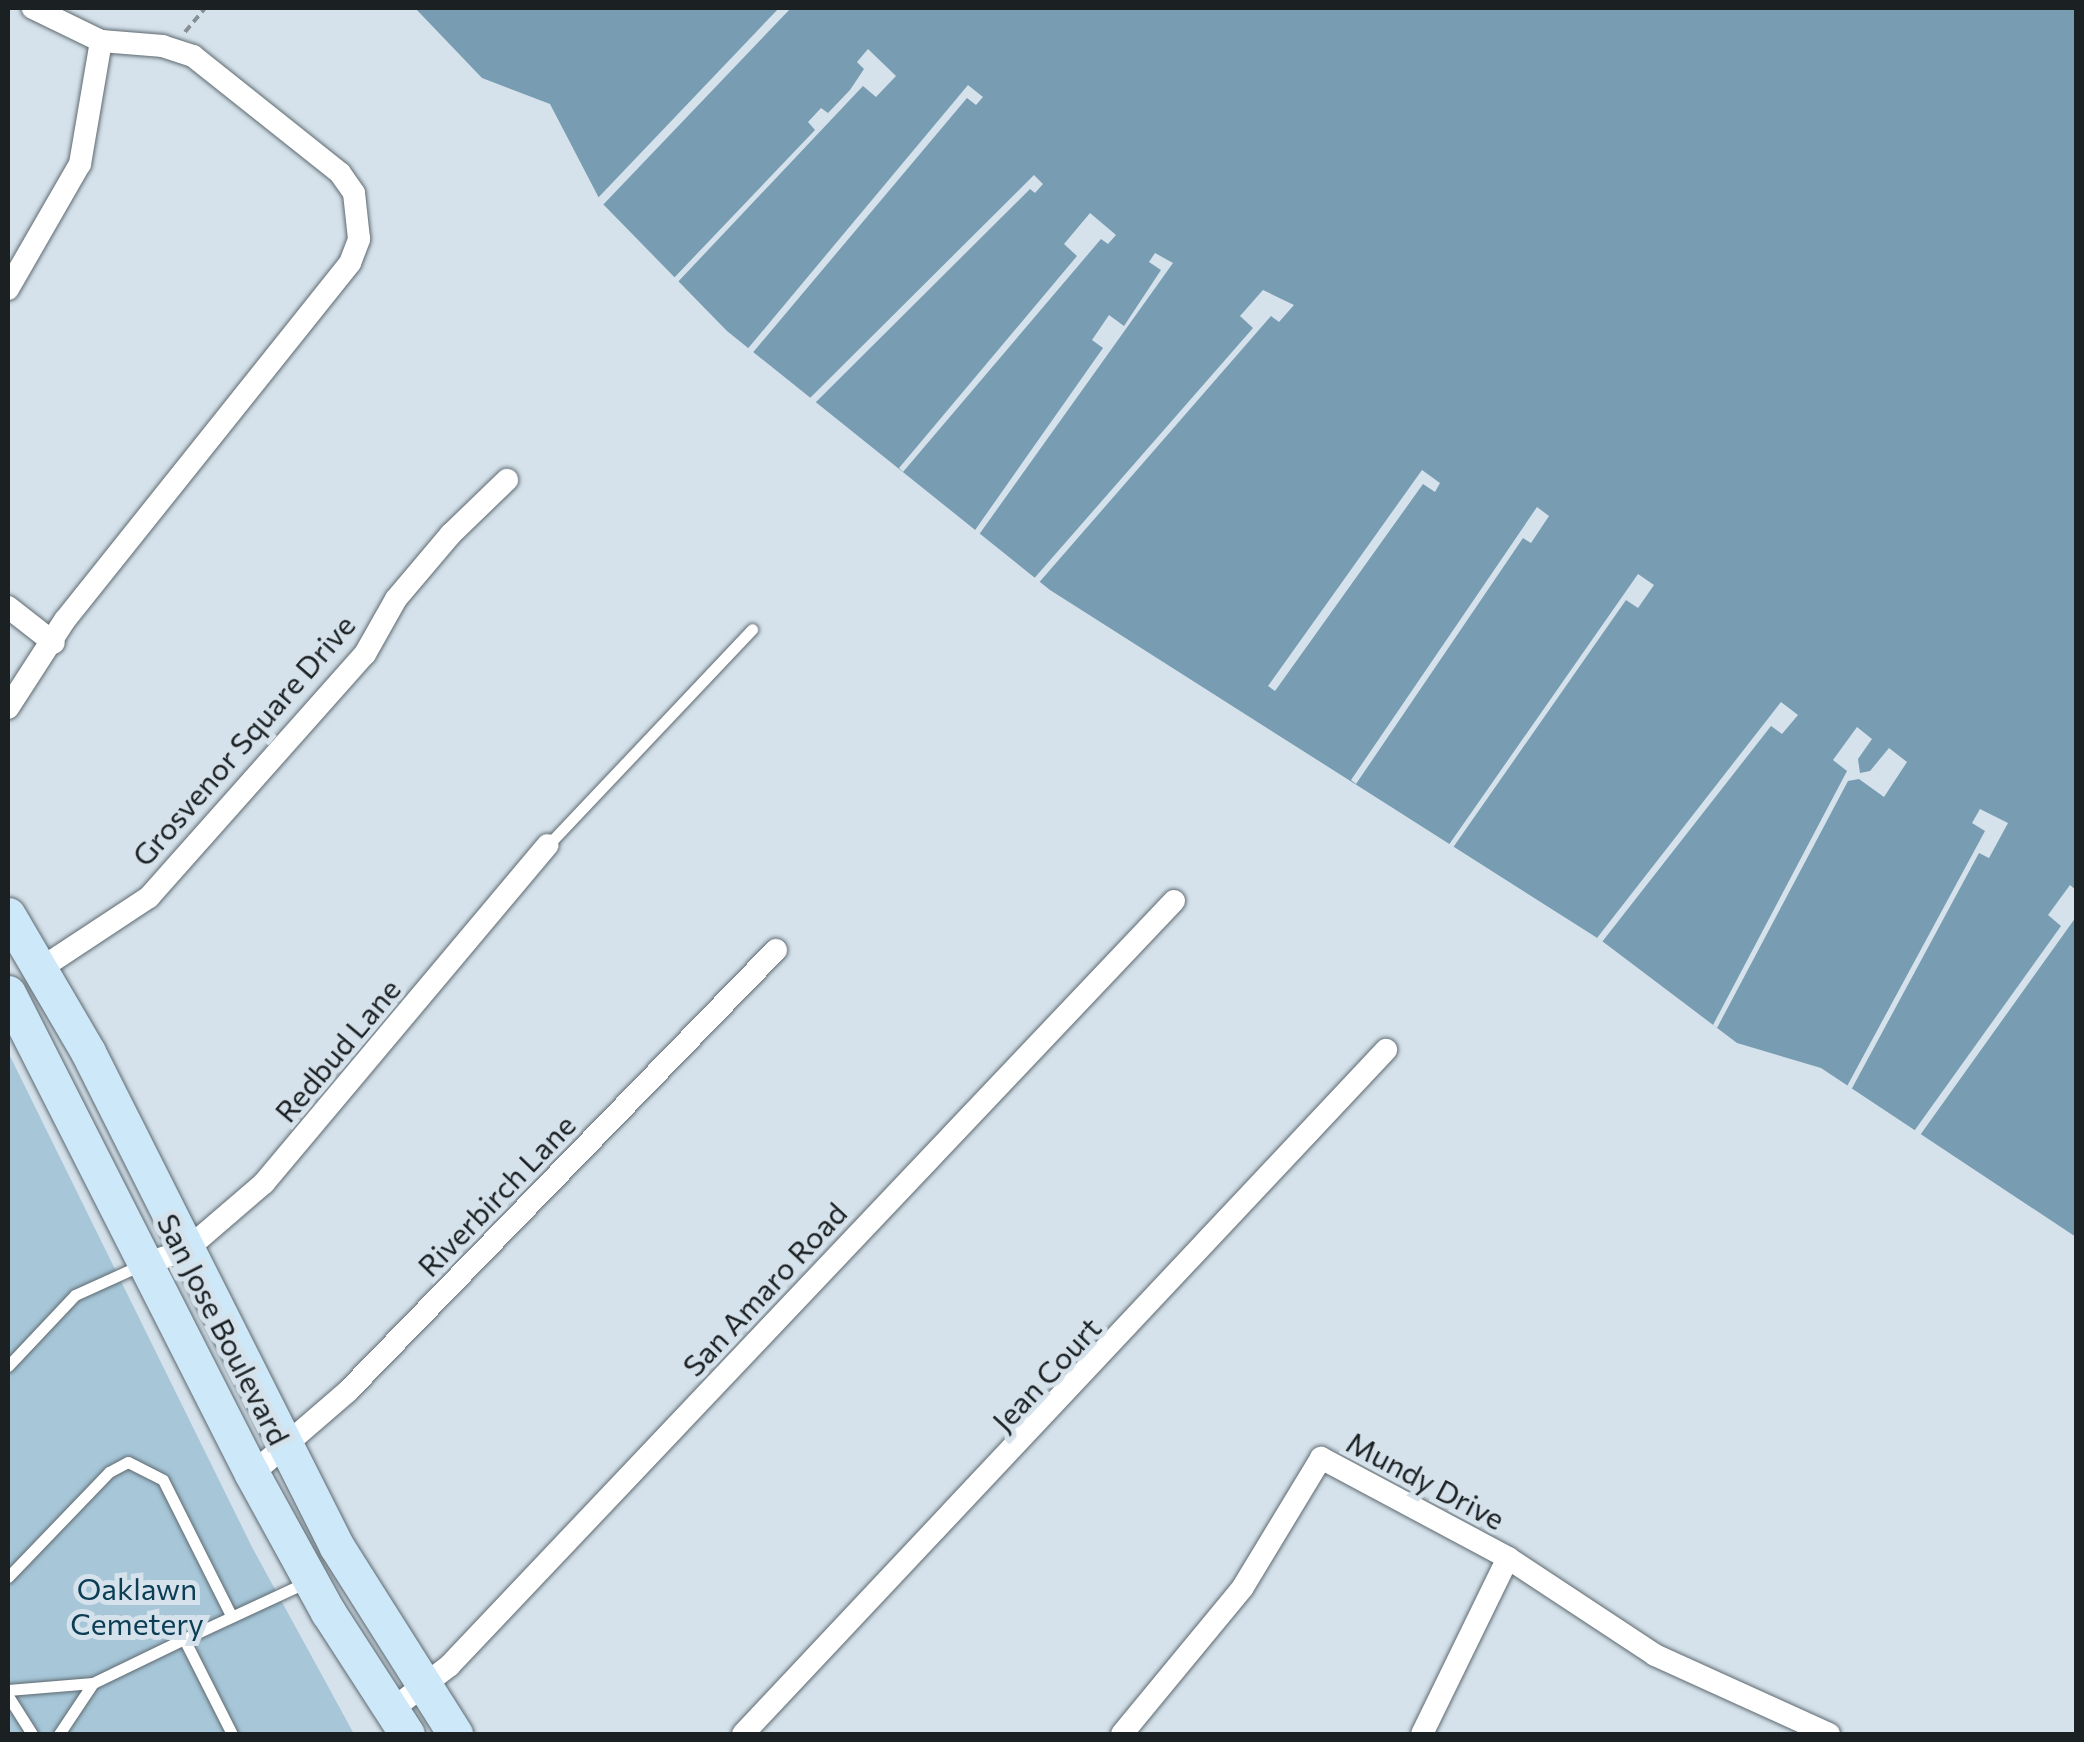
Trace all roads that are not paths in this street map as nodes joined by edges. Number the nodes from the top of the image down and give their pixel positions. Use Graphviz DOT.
graph roads {
  1 [pos="33,8"];
  2 [pos="101,40"];
  3 [pos="8,289"];
  4 [pos="508,480"];
  5 [pos="8,607"];
  6 [pos="752,629"];
  7 [pos="54,643"];
  8 [pos="8,708"];
  9 [pos="548,845"];
  10 [pos="1174,901"];
  11 [pos="8,915"];
  12 [pos="776,950"];
  13 [pos="40,969"];
  14 [pos="8,992"];
  15 [pos="1386,1050"];
  16 [pos="184,1251"];
  17 [pos="148,1263"];
  18 [pos="8,1366"];
  19 [pos="284,1448"];
  20 [pos="252,1474"];
  21 [pos="1508,1558"];
  22 [pos="8,1576"];
  23 [pos="310,1580"];
  24 [pos="232,1617"];
  25 [pos="184,1640"];
  26 [pos="93,1683"];
  27 [pos="422,1685"];
  28 [pos="8,1693"];
  29 [pos="399,1722"];
  30 [pos="1797,1727"];
  31 [pos="32,1734"];
  32 [pos="59,1734"];
  33 [pos="232,1734"];
  34 [pos="455,1734"];
  35 [pos="744,1734"];
  36 [pos="1122,1734"];
  37 [pos="1422,1734"];
  38 [pos="1828,1734"];
  1 -- 2 [label="street"];
  2 -- 3 [label="street"];
  2 -- 7 [label="street"];
  4 -- 13 [label="street, Grosvenor Square Drive"];
  5 -- 7 [label="street"];
  6 -- 9 [label="lane"];
  7 -- 8 [label="street"];
  9 -- 16 [label="street, Redbud Lane"];
  10 -- 27 [label="street, San Amaro Road"];
  11 -- 13 [label="main road, San Jose Boulevard"];
  12 -- 19 [label="street, Riverbirch Lane"];
  13 -- 16 [label="main road, San Jose Boulevard"];
  14 -- 17 [label="main road, San Jose Boulevard"];
  15 -- 35 [label="street, Jean Court"];
  16 -- 17 [label="street, Redbud Lane"];
  16 -- 19 [label="main road, San Jose Boulevard"];
  17 -- 18 [label="lane"];
  17 -- 20 [label="main road, San Jose Boulevard"];
  19 -- 20 [label="street, Riverbirch Lane"];
  19 -- 27 [label="main road, San Jose Boulevard"];
  20 -- 23 [label="main road, San Jose Boulevard"];
  21 -- 30 [label="street, Mundy Drive"];
  21 -- 36 [label="street, Mundy Drive"];
  21 -- 37 [label="street"];
  22 -- 24 [label="lane"];
  23 -- 24 [label="lane"];
  23 -- 29 [label="main road, San Jose Boulevard"];
  24 -- 25 [label="lane"];
  25 -- 26 [label="lane"];
  25 -- 33 [label="lane"];
  26 -- 28 [label="lane"];
  26 -- 32 [label="lane"];
  27 -- 29 [label="street, San Amaro Road"];
  27 -- 34 [label="main road, San Jose Boulevard"];
  28 -- 31 [label="lane"];
  30 -- 38 [label="street, Mundy Drive"];
}
